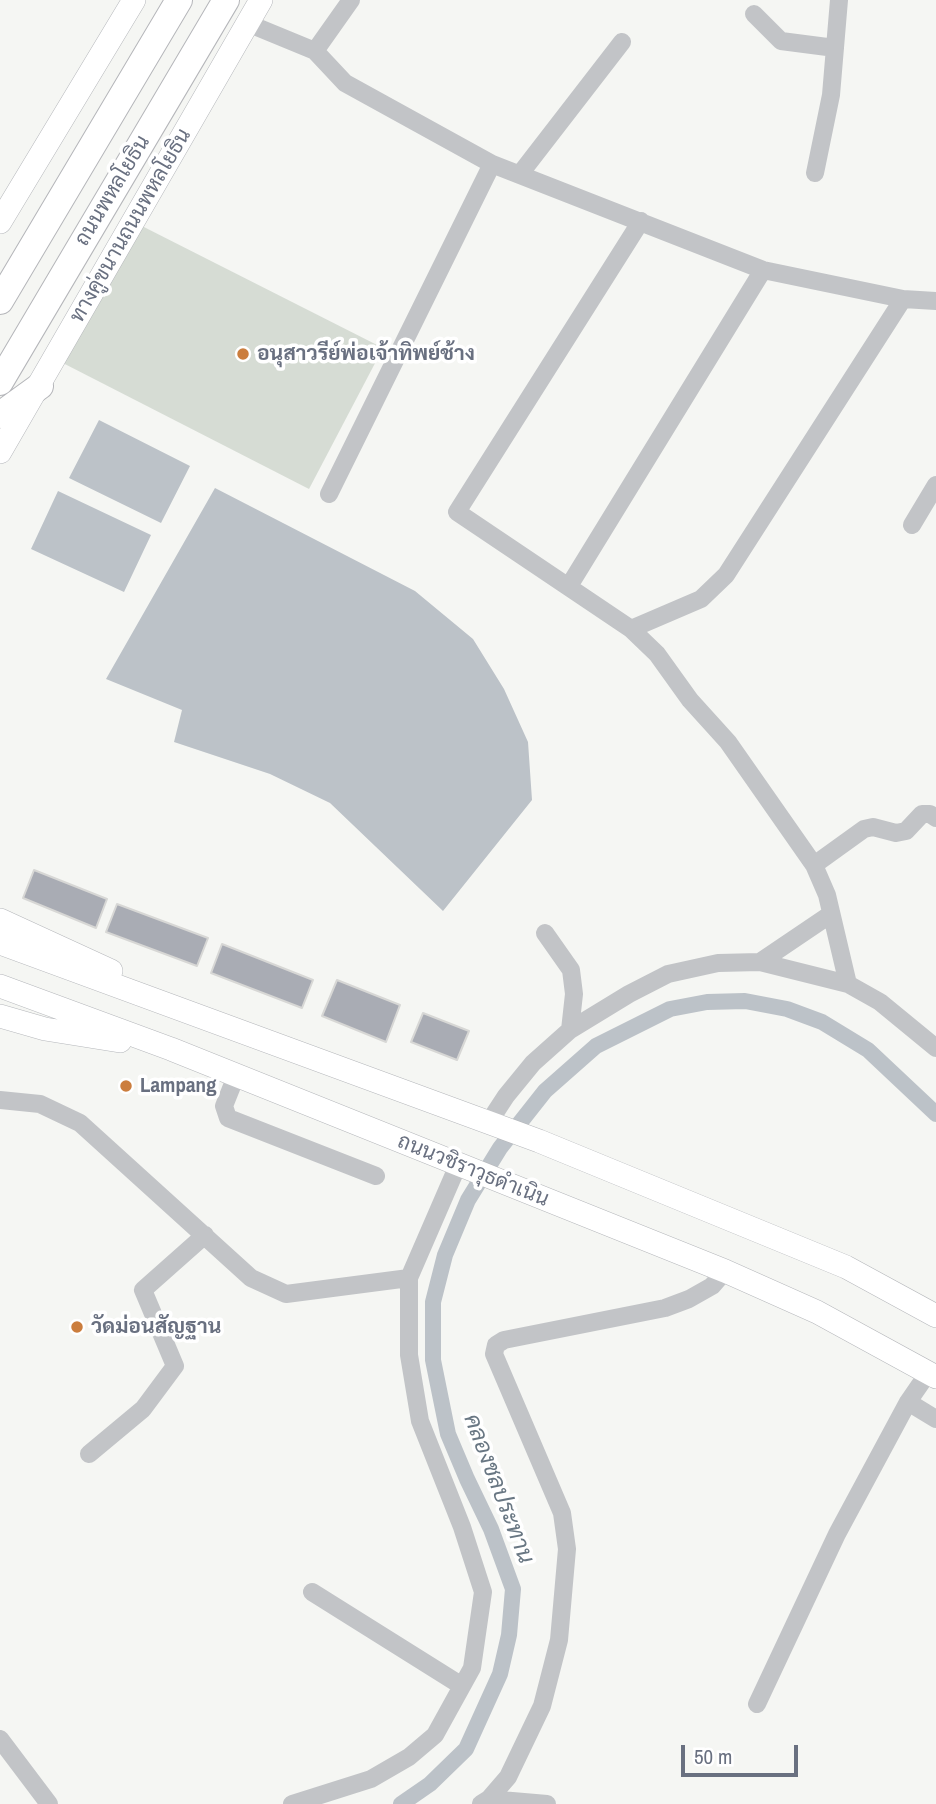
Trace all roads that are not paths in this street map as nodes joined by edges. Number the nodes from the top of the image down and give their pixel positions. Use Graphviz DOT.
graph roads {
  1 [pos="134,0"];
  2 [pos="179,0"];
  3 [pos="226,0"];
  4 [pos="261,0"];
  5 [pos="351,0"];
  6 [pos="839,0"];
  7 [pos="754,14"];
  8 [pos="247,23"];
  9 [pos="622,42"];
  10 [pos="835,48"];
  11 [pos="315,51"];
  12 [pos="492,164"];
  13 [pos="815,173"];
  14 [pos="520,174"];
  15 [pos="641,221"];
  16 [pos="0,222"];
  17 [pos="763,270"];
  18 [pos="903,299"];
  19 [pos="0,301"];
  20 [pos="936,301"];
  21 [pos="0,382"];
  22 [pos="40,386"];
  23 [pos="0,415"];
  24 [pos="0,452"];
  25 [pos="936,485"];
  26 [pos="329,494"];
  27 [pos="912,525"];
  28 [pos="569,586"];
  29 [pos="631,629"];
  30 [pos="936,818"];
  31 [pos="814,865"];
  32 [pos="831,914"];
  33 [pos="0,920"];
  34 [pos="545,933"];
  35 [pos="0,943"];
  36 [pos="760,962"];
  37 [pos="848,984"];
  38 [pos="0,986"];
  39 [pos="187,1012"];
  40 [pos="0,1016"];
  41 [pos="570,1030"];
  42 [pos="934,1040"];
  43 [pos="172,1049"];
  44 [pos="236,1076"];
  45 [pos="0,1100"];
  46 [pos="489,1122"];
  47 [pos="458,1165"];
  48 [pos="376,1176"];
  49 [pos="205,1235"];
  50 [pos="725,1271"];
  51 [pos="409,1279"];
  52 [pos="936,1316"];
  53 [pos="932,1375"];
  54 [pos="908,1402"];
  55 [pos="936,1419"];
  56 [pos="89,1454"];
  57 [pos="312,1592"];
  58 [pos="462,1686"];
  59 [pos="757,1704"];
  60 [pos="0,1739"];
  61 [pos="485,1801"];
  62 [pos="49,1804"];
  63 [pos="292,1804"];
  64 [pos="547,1804"];
  1 -- 16 [label="main road"];
  2 -- 19 [label="highway, ถนนพหลโยธิน"];
  3 -- 21 [label="highway, ถนนพหลโยธิน"];
  4 -- 8 [label="main road, ทางคู่ขนานถนนพหลโยธิน"];
  5 -- 11 [label="street"];
  6 -- 10 [label="street"];
  7 -- 10 [label="street"];
  8 -- 11 [label="street"];
  8 -- 22 [label="main road, ทางคู่ขนานถนนพหลโยธิน"];
  9 -- 14 [label="street"];
  10 -- 13 [label="street"];
  11 -- 12 [label="street"];
  12 -- 14 [label="street"];
  12 -- 26 [label="street"];
  14 -- 15 [label="street"];
  15 -- 17 [label="street"];
  15 -- 28 [label="street"];
  17 -- 18 [label="street"];
  17 -- 28 [label="street"];
  18 -- 20 [label="street"];
  18 -- 29 [label="street"];
  22 -- 23 [label="highway"];
  22 -- 24 [label="main road, ทางคู่ขนานถนนพหลโยธิน"];
  25 -- 27 [label="street"];
  28 -- 29 [label="street"];
  29 -- 31 [label="street"];
  30 -- 31 [label="street"];
  31 -- 32 [label="street"];
  32 -- 36 [label="street"];
  32 -- 37 [label="street"];
  33 -- 39 [label="main road"];
  34 -- 41 [label="street"];
  35 -- 39 [label="main road"];
  36 -- 37 [label="street"];
  36 -- 41 [label="street"];
  37 -- 42 [label="street"];
  38 -- 43 [label="main road, ถนนวชิราวุธดำเนิน"];
  39 -- 43 [label="main road"];
  39 -- 46 [label="main road"];
  40 -- 43 [label="main road"];
  41 -- 46 [label="street"];
  43 -- 44 [label="main road, ถนนวชิราวุธดำเนิน"];
  44 -- 47 [label="main road, ถนนวชิราวุธดำเนิน"];
  44 -- 48 [label="street"];
  45 -- 49 [label="street"];
  46 -- 52 [label="main road"];
  47 -- 50 [label="main road, ถนนวชิราวุธดำเนิน"];
  47 -- 51 [label="street"];
  49 -- 51 [label="street"];
  49 -- 56 [label="street"];
  50 -- 53 [label="main road, ถนนวชิราวุธดำเนิน"];
  50 -- 61 [label="street"];
  51 -- 58 [label="street"];
  53 -- 54 [label="street"];
  54 -- 55 [label="street"];
  54 -- 59 [label="street"];
  57 -- 58 [label="street"];
  58 -- 63 [label="street"];
  60 -- 62 [label="street"];
  61 -- 64 [label="street"];
}
